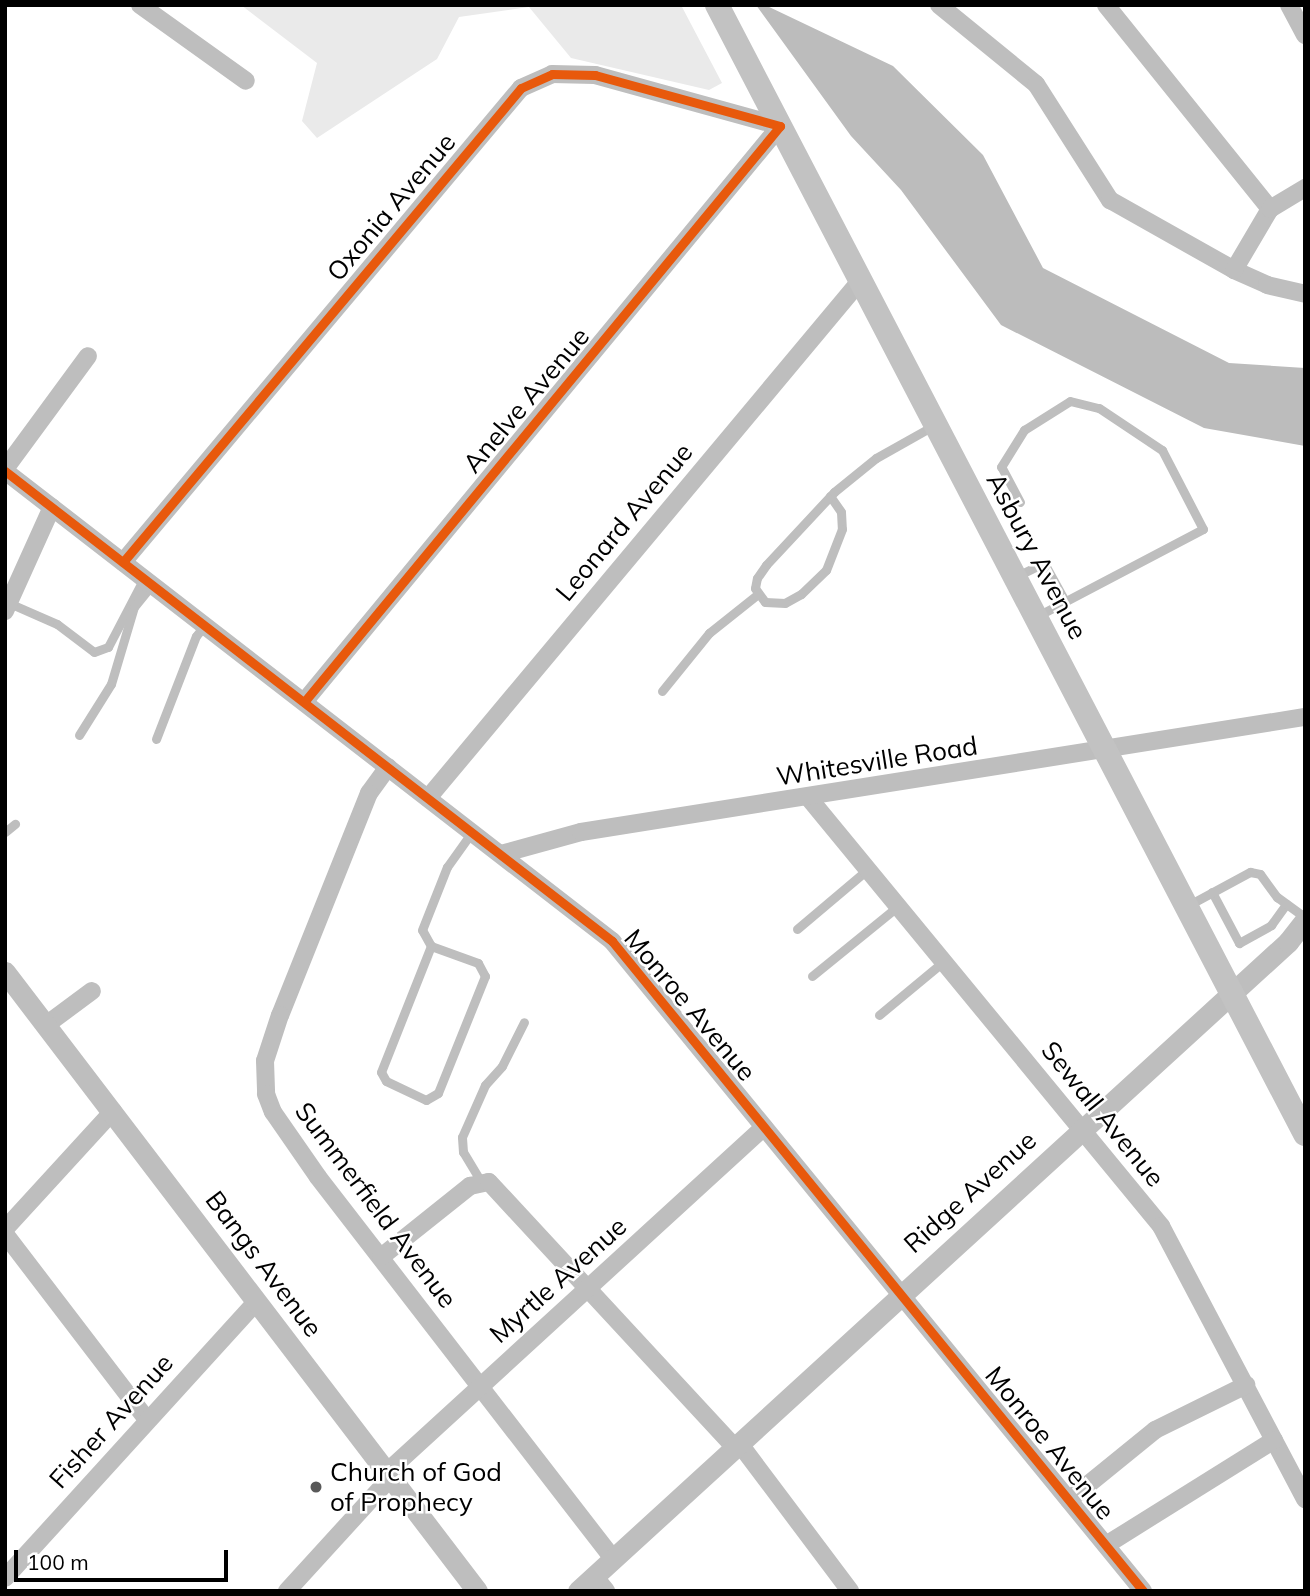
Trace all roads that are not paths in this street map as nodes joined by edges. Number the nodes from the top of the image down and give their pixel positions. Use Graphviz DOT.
graph roads {
  1 [pos="140,5"];
  2 [pos="717,5"];
  3 [pos="939,5"];
  4 [pos="1106,5"];
  5 [pos="1289,5"];
  6 [pos="1305,36"];
  7 [pos="246,81"];
  8 [pos="780,126"];
  9 [pos="1305,188"];
  10 [pos="1270,209"];
  11 [pos="1234,270"];
  12 [pos="861,280"];
  13 [pos="1305,294"];
  14 [pos="88,356"];
  15 [pos="935,425"];
  16 [pos="5,470"];
  17 [pos="830,496"];
  18 [pos="1020,502"];
  19 [pos="52,507"];
  20 [pos="123,562"];
  21 [pos="1015,578"];
  22 [pos="148,582"];
  23 [pos="758,594"];
  24 [pos="1065,601"];
  25 [pos="7,607"];
  26 [pos="1035,617"];
  27 [pos="205,625"];
  28 [pos="662,691"];
  29 [pos="304,702"];
  30 [pos="1305,717"];
  31 [pos="79,735"];
  32 [pos="156,739"];
  33 [pos="1105,751"];
  34 [pos="388,767"];
  35 [pos="808,797"];
  36 [pos="428,798"];
  37 [pos="15,824"];
  38 [pos="5,832"];
  39 [pos="472,832"];
  40 [pos="501,854"];
  41 [pos="868,869"];
  42 [pos="1212,892"];
  43 [pos="1286,904"];
  44 [pos="898,906"];
  45 [pos="1186,906"];
  46 [pos="1305,918"];
  47 [pos="797,929"];
  48 [pos="431,946"];
  49 [pos="944,961"];
  50 [pos="5,972"];
  51 [pos="812,976"];
  52 [pos="92,991"];
  53 [pos="1231,992"];
  54 [pos="879,1015"];
  55 [pos="524,1022"];
  56 [pos="46,1025"];
  57 [pos="113,1111"];
  58 [pos="764,1127"];
  59 [pos="1081,1129"];
  60 [pos="1305,1134"];
  61 [pos="488,1184"];
  62 [pos="5,1229"];
  63 [pos="5,1234"];
  64 [pos="381,1257"];
  65 [pos="589,1288"];
  66 [pos="900,1294"];
  67 [pos="257,1301"];
  68 [pos="1246,1385"];
  69 [pos="481,1386"];
  70 [pos="147,1420"];
  71 [pos="1274,1440"];
  72 [pos="736,1445"];
  73 [pos="389,1474"];
  74 [pos="1305,1499"];
  75 [pos="1069,1500"];
  76 [pos="1105,1545"];
  77 [pos="613,1558"];
  78 [pos="5,1578"];
  79 [pos="600,1583"];
  80 [pos="1136,1588"];
  81 [pos="287,1591"];
  82 [pos="477,1591"];
  83 [pos="578,1591"];
  84 [pos="850,1591"];
  1 -- 7 [label="street"];
  2 -- 8 [label="main road, Asbury Avenue"];
  3 -- 11 [label="street"];
  4 -- 10 [label="street"];
  5 -- 6 [label="street"];
  8 -- 12 [label="main road, Asbury Avenue"];
  8 -- 20 [label="street, Oxonia Avenue"];
  8 -- 29 [label="street, Anelve Avenue"];
  9 -- 10 [label="street"];
  10 -- 11 [label="street"];
  11 -- 13 [label="street"];
  12 -- 15 [label="main road, Asbury Avenue"];
  12 -- 36 [label="street, Leonard Avenue"];
  14 -- 16 [label="street"];
  15 -- 17 [label="lane"];
  15 -- 21 [label="main road, Asbury Avenue"];
  16 -- 19 [label="street, Monroe Avenue"];
  17 -- 23 [label="lane"];
  17 -- 23 [label="lane"];
  18 -- 24 [label="lane"];
  19 -- 20 [label="street, Monroe Avenue"];
  19 -- 25 [label="street"];
  20 -- 22 [label="street, Monroe Avenue"];
  21 -- 24 [label="lane"];
  21 -- 26 [label="main road, Asbury Avenue"];
  22 -- 25 [label="lane"];
  22 -- 27 [label="street, Monroe Avenue"];
  22 -- 31 [label="lane"];
  23 -- 28 [label="lane"];
  24 -- 26 [label="lane"];
  26 -- 33 [label="main road, Asbury Avenue"];
  27 -- 29 [label="street, Monroe Avenue"];
  27 -- 32 [label="lane"];
  29 -- 34 [label="street, Monroe Avenue"];
  30 -- 33 [label="street, Whitesville Road"];
  33 -- 35 [label="street, Whitesville Road"];
  33 -- 45 [label="main road, Asbury Avenue"];
  34 -- 36 [label="street, Monroe Avenue"];
  34 -- 64 [label="street, Summerfield Avenue"];
  35 -- 40 [label="street, Whitesville Road"];
  35 -- 41 [label="street, Sewall Avenue"];
  36 -- 39 [label="street, Monroe Avenue"];
  37 -- 38 [label="lane"];
  39 -- 40 [label="street, Monroe Avenue"];
  39 -- 48 [label="lane"];
  40 -- 58 [label="street, Monroe Avenue"];
  41 -- 44 [label="street, Sewall Avenue"];
  41 -- 47 [label="lane"];
  42 -- 43 [label="lane"];
  42 -- 43 [label="lane"];
  42 -- 45 [label="lane"];
  43 -- 46 [label="lane"];
  44 -- 49 [label="street, Sewall Avenue"];
  44 -- 51 [label="lane"];
  45 -- 53 [label="main road, Asbury Avenue"];
  46 -- 53 [label="street, Ridge Avenue"];
  48 -- 48 [label="lane"];
  49 -- 54 [label="lane"];
  49 -- 59 [label="street, Sewall Avenue"];
  50 -- 56 [label="street, Bangs Avenue"];
  52 -- 56 [label="street"];
  53 -- 59 [label="street, Ridge Avenue"];
  53 -- 60 [label="main road, Asbury Avenue"];
  55 -- 61 [label="lane"];
  56 -- 57 [label="street, Bangs Avenue"];
  57 -- 62 [label="street"];
  57 -- 67 [label="street, Bangs Avenue"];
  58 -- 65 [label="street, Myrtle Avenue"];
  58 -- 66 [label="street, Monroe Avenue"];
  59 -- 66 [label="street, Ridge Avenue"];
  59 -- 68 [label="street, Sewall Avenue"];
  61 -- 64 [label="street"];
  61 -- 65 [label="street"];
  63 -- 70 [label="street"];
  64 -- 69 [label="street, Summerfield Avenue"];
  65 -- 69 [label="street, Myrtle Avenue"];
  65 -- 72 [label="street"];
  66 -- 72 [label="street, Ridge Avenue"];
  66 -- 75 [label="street, Monroe Avenue"];
  67 -- 70 [label="street, Fisher Avenue"];
  67 -- 73 [label="street, Bangs Avenue"];
  68 -- 71 [label="street, Sewall Avenue"];
  68 -- 75 [label="street"];
  69 -- 73 [label="street, Myrtle Avenue"];
  69 -- 77 [label="street, Summerfield Avenue"];
  70 -- 78 [label="street, Fisher Avenue"];
  71 -- 74 [label="street, Sewall Avenue"];
  71 -- 76 [label="street"];
  72 -- 77 [label="street, Ridge Avenue"];
  72 -- 84 [label="street"];
  73 -- 81 [label="street, Myrtle Avenue"];
  73 -- 82 [label="street, Bangs Avenue"];
  75 -- 76 [label="street, Monroe Avenue"];
  76 -- 80 [label="street, Monroe Avenue"];
  77 -- 79 [label="street, Ridge Avenue"];
  79 -- 83 [label="street, Ridge Avenue"];
}
